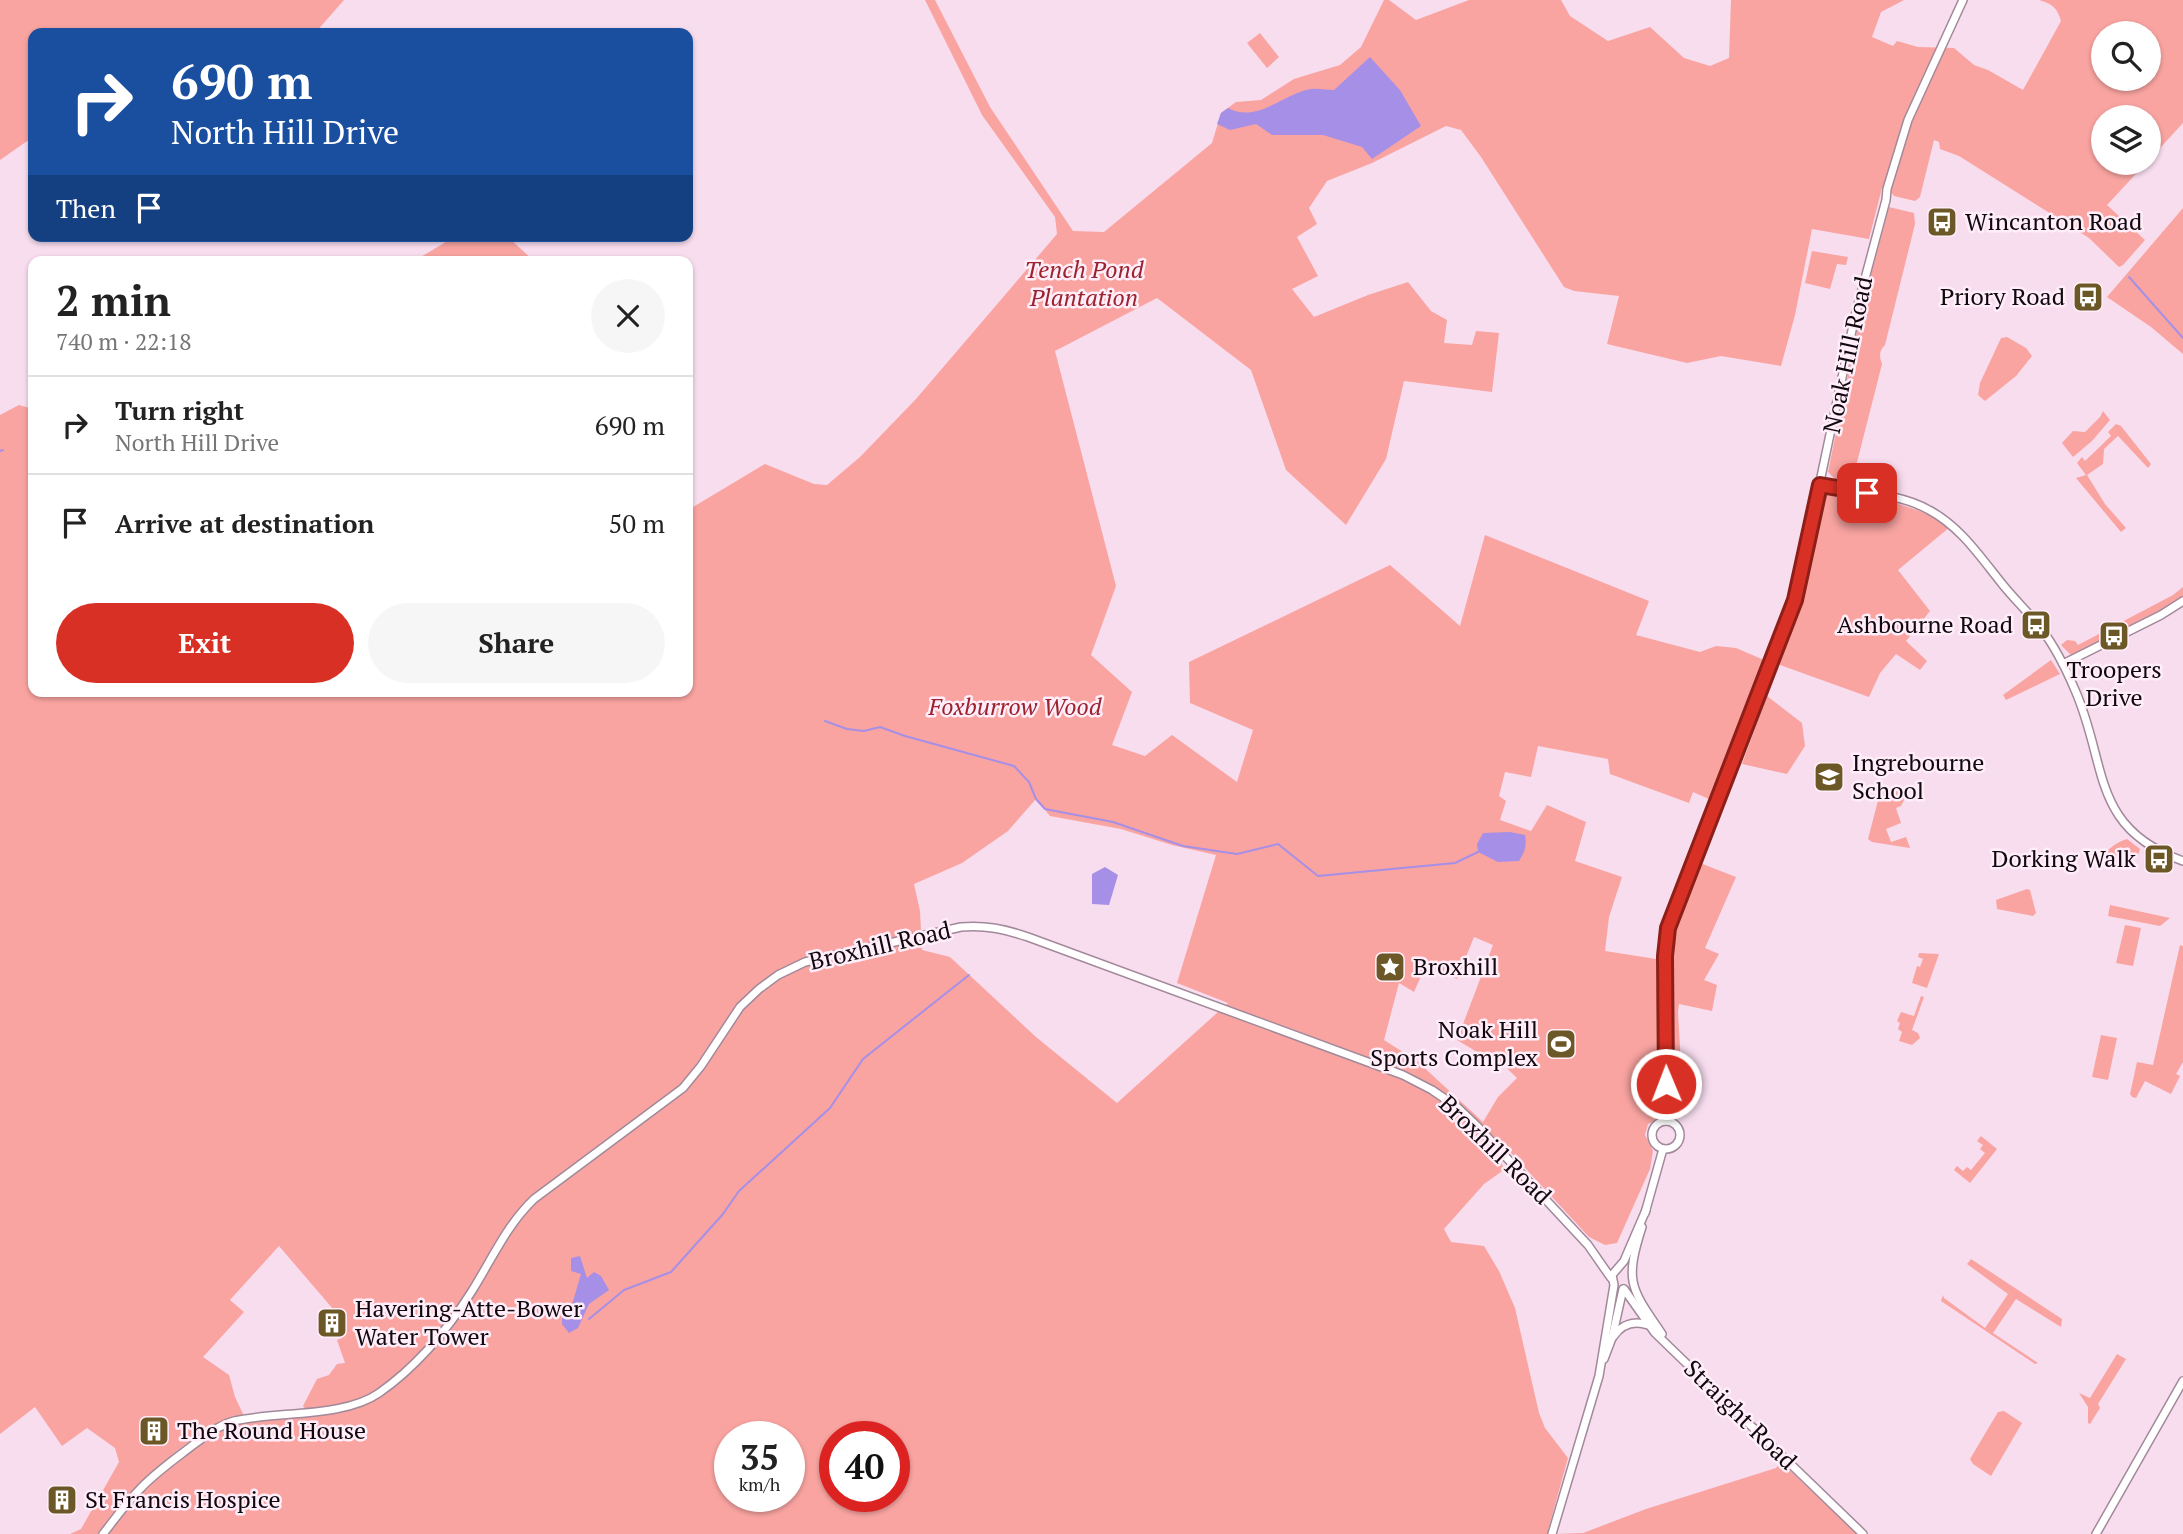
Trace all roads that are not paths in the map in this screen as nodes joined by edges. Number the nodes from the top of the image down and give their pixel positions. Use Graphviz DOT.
graph roads {
  1 [pos="1963,0"];
  2 [pos="1820,485"];
  3 [pos="2183,601"];
  4 [pos="2063,664"];
  5 [pos="2183,861"];
  6 [pos="1666,1121"];
  7 [pos="1663,1149"];
  8 [pos="1646,1210"];
  9 [pos="1588,1245"];
  10 [pos="1619,1267"];
  11 [pos="1632,1272"];
  12 [pos="1613,1282"];
  13 [pos="1633,1282"];
  14 [pos="1623,1289"];
  15 [pos="1648,1325"];
  16 [pos="1612,1338"];
  17 [pos="1665,1340"];
  18 [pos="1601,1367"];
  19 [pos="2183,1381"];
  20 [pos="103,1534"];
  21 [pos="1552,1534"];
  22 [pos="1863,1534"];
  23 [pos="2096,1534"];
  1 -- 2 [label="street, Noak Hill Road"];
  2 -- 4 [label="street"];
  2 -- 6 [label="street, Noak Hill Road"];
  3 -- 4 [label="street"];
  4 -- 5 [label="street"];
  6 -- 7 [label="street, Noak Hill Road"];
  6 -- 7 [label="street, Noak Hill Road"];
  7 -- 8 [label="street, Noak Hill Road"];
  8 -- 10 [label="street, Noak Hill Road"];
  8 -- 11 [label="street, Noak Hill Road"];
  9 -- 10 [label="street, Broxhill Road"];
  9 -- 12 [label="street, Broxhill Road"];
  9 -- 20 [label="street, Broxhill Road"];
  10 -- 11 [label="street"];
  10 -- 12 [label="street, Noak Hill Road"];
  11 -- 13 [label="street, Noak Hill Road"];
  12 -- 14 [label="street"];
  12 -- 18 [label="street"];
  13 -- 14 [label="street"];
  13 -- 17 [label="street, Noak Hill Road"];
  14 -- 15 [label="street, Straight Road"];
  14 -- 16 [label="street"];
  15 -- 16 [label="street"];
  15 -- 17 [label="street, Straight Road"];
  16 -- 18 [label="street"];
  17 -- 22 [label="street, Straight Road"];
  18 -- 21 [label="street"];
  19 -- 23 [label="street"];
}
